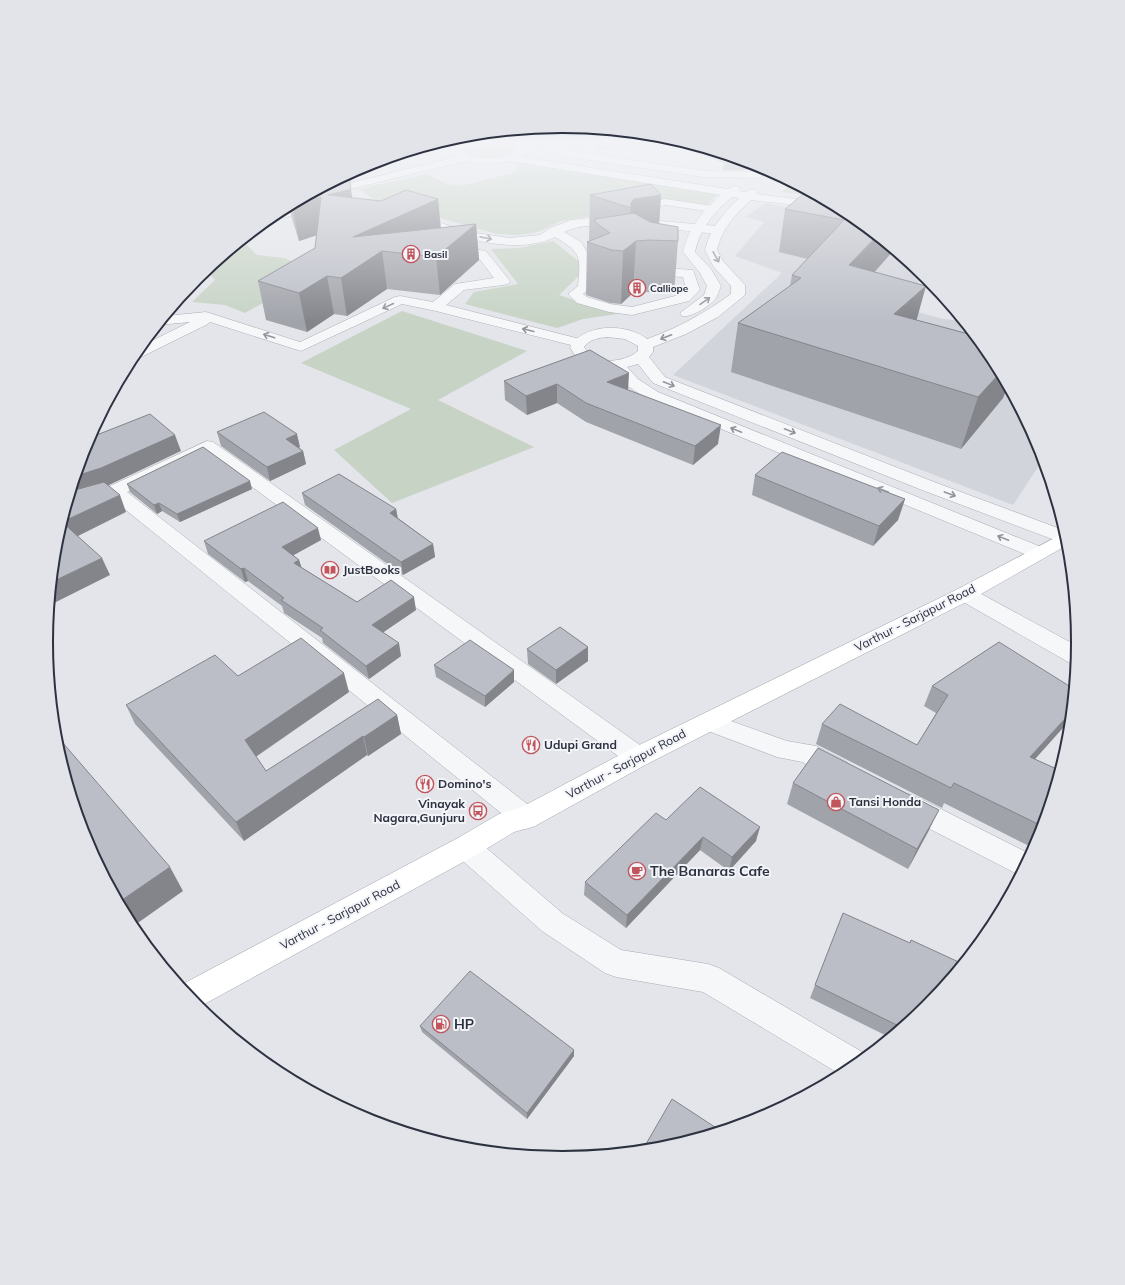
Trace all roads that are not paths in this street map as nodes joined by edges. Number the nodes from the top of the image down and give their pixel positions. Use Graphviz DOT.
graph roads {
  1 [pos="658,203"];
  2 [pos="672,203"];
  3 [pos="720,203"];
  4 [pos="740,203"];
  5 [pos="811,203"];
  6 [pos="823,205"];
  7 [pos="328,206"];
  8 [pos="713,209"];
  9 [pos="287,214"];
  10 [pos="403,217"];
  11 [pos="640,220"];
  12 [pos="698,227"];
  13 [pos="717,230"];
  14 [pos="554,231"];
  15 [pos="465,233"];
  16 [pos="664,236"];
  17 [pos="636,260"];
  18 [pos="436,307"];
  19 [pos="211,317"];
  20 [pos="678,318"];
  21 [pos="169,319"];
  22 [pos="458,323"];
  23 [pos="650,330"];
  24 [pos="549,335"];
  25 [pos="632,337"];
  26 [pos="579,343"];
  27 [pos="146,349"];
  28 [pos="643,352"];
  29 [pos="617,365"];
  30 [pos="928,486"];
  31 [pos="114,490"];
  32 [pos="910,501"];
  33 [pos="286,502"];
  34 [pos="72,504"];
  35 [pos="265,513"];
  36 [pos="1060,534"];
  37 [pos="1061,540"];
  38 [pos="1039,553"];
  39 [pos="965,594"];
  40 [pos="1072,653"];
  41 [pos="708,722"];
  42 [pos="638,757"];
  43 [pos="856,779"];
  44 [pos="884,793"];
  45 [pos="526,818"];
  46 [pos="466,847"];
  47 [pos="1021,863"];
  48 [pos="194,994"];
  49 [pos="851,1062"];
  1 -- 11 [label="street"];
  2 -- 8 [label="street"];
  3 -- 8 [label="street"];
  4 -- 13 [label="street"];
  5 -- 6 [label="street"];
  7 -- 9 [label="street"];
  8 -- 12 [label="street"];
  10 -- 15 [label="street"];
  11 -- 12 [label="street"];
  11 -- 14 [label="street"];
  11 -- 16 [label="street"];
  12 -- 13 [label="street"];
  20 -- 12 [label="street, one-way"];
  13 -- 28 [label="street, one-way"];
  15 -- 14 [label="street, one-way"];
  14 -- 17 [label="street"];
  15 -- 18 [label="street"];
  18 -- 19 [label="street, one-way"];
  24 -- 18 [label="street, one-way"];
  19 -- 21 [label="street"];
  19 -- 27 [label="street"];
  22 -- 24 [label="street"];
  23 -- 25 [label="street"];
  24 -- 26 [label="street"];
  25 -- 26 [label="street"];
  25 -- 28 [label="street"];
  26 -- 29 [label="street"];
  28 -- 29 [label="street"];
  28 -- 30 [label="street, one-way"];
  32 -- 29 [label="street, one-way"];
  30 -- 32 [label="street"];
  30 -- 36 [label="street, one-way"];
  31 -- 33 [label="street"];
  31 -- 34 [label="street"];
  31 -- 45 [label="street"];
  38 -- 32 [label="street, one-way"];
  33 -- 35 [label="street"];
  33 -- 42 [label="street"];
  37 -- 38 [label="main road, Varthur - Sarjapur Road"];
  38 -- 39 [label="main road, Varthur - Sarjapur Road"];
  39 -- 40 [label="street"];
  39 -- 41 [label="main road, Varthur - Sarjapur Road"];
  41 -- 42 [label="main road, Varthur - Sarjapur Road"];
  41 -- 43 [label="street"];
  42 -- 45 [label="main road, Varthur - Sarjapur Road"];
  44 -- 47 [label="street"];
  45 -- 46 [label="main road, Varthur - Sarjapur Road"];
  46 -- 48 [label="main road, Varthur - Sarjapur Road"];
  46 -- 49 [label="street"];
}
